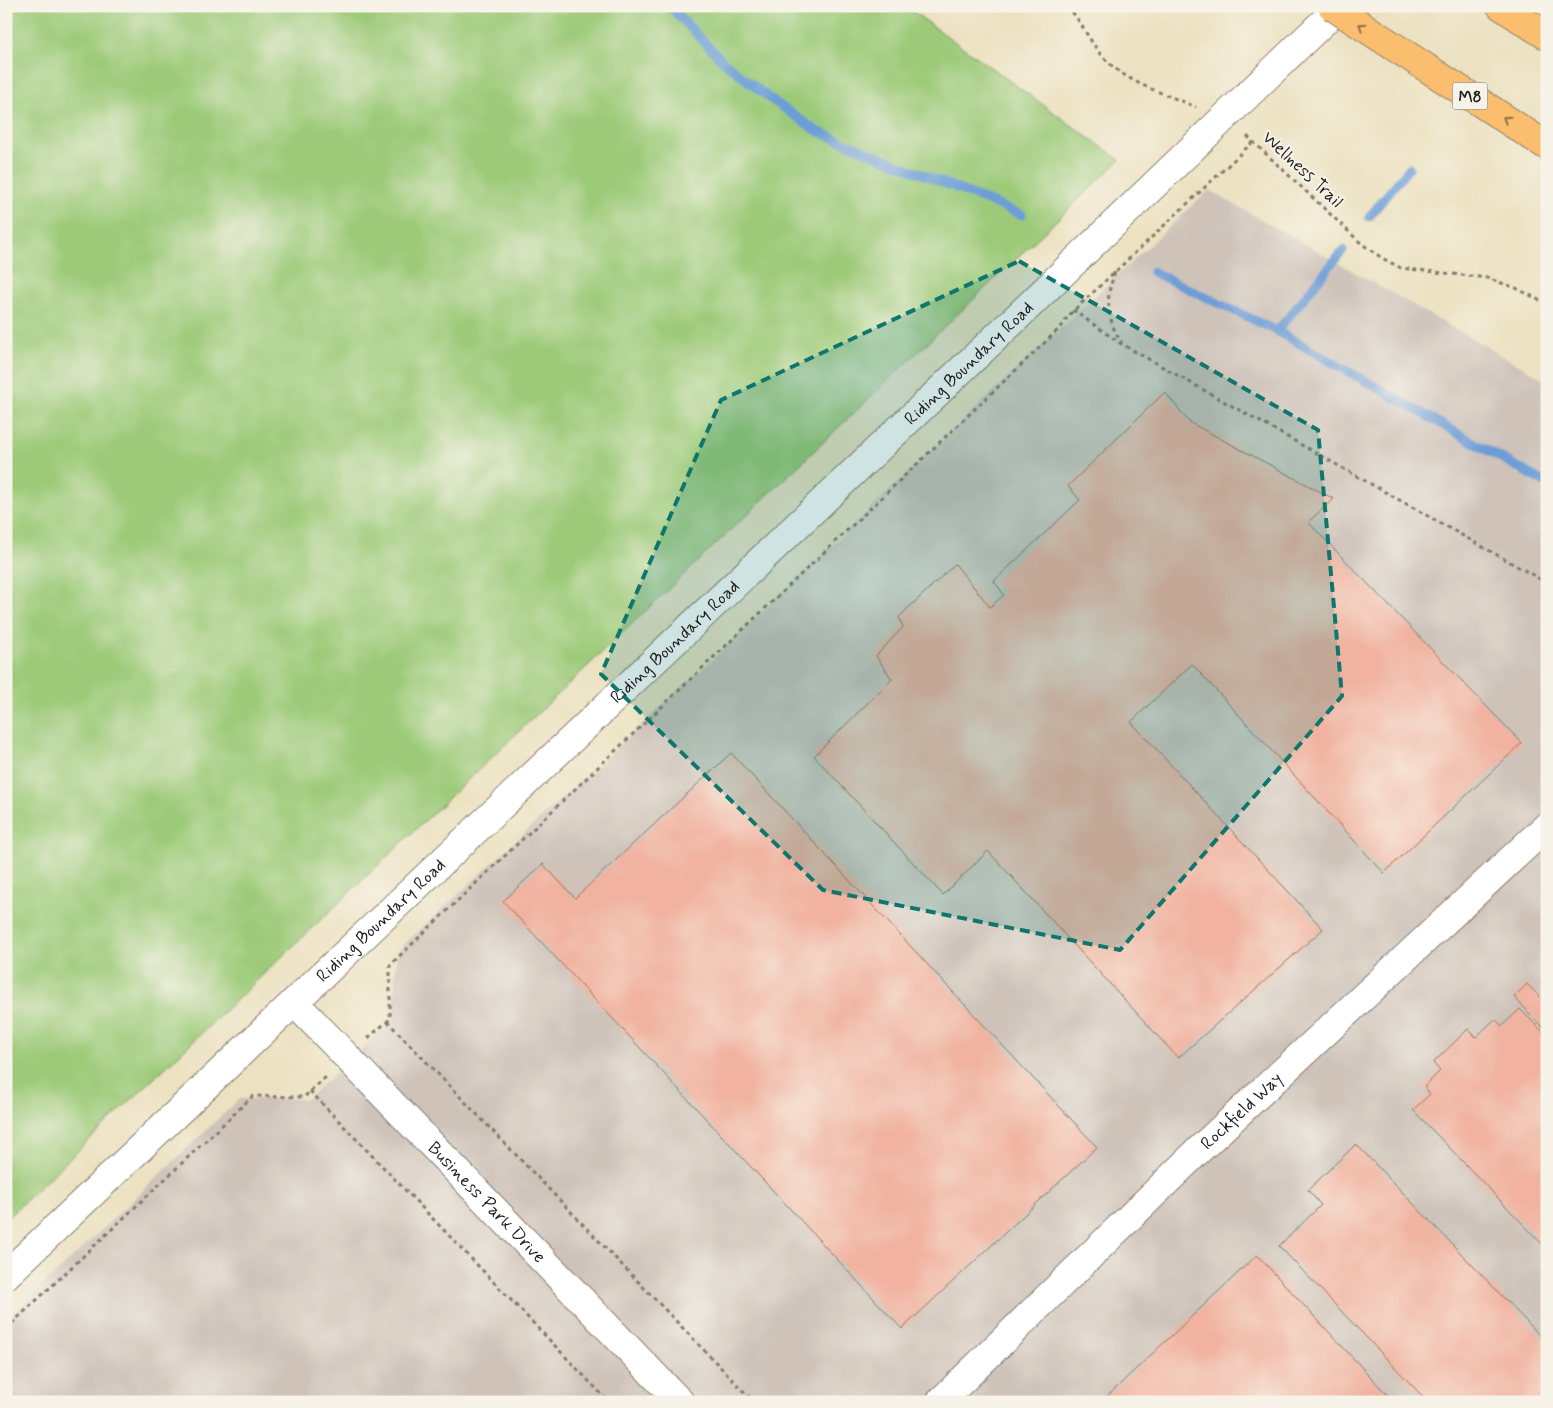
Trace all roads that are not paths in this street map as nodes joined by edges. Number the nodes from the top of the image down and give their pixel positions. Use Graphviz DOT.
graph roads {
  1 [pos="1332,6"];
  2 [pos="1340,6"];
  3 [pos="1501,6"];
  4 [pos="1547,36"];
  5 [pos="1547,146"];
  6 [pos="1547,826"];
  7 [pos="294,1002"];
  8 [pos="6,1275"];
  9 [pos="680,1402"];
  10 [pos="940,1402"];
  5 -- 1 [label="highway, M8, one-way, bridge"];
  2 -- 7 [label="street, Riding Boundary Road"];
  3 -- 4 [label="highway"];
  6 -- 10 [label="street, Rockfield Way"];
  7 -- 8 [label="street, Riding Boundary Road"];
  7 -- 9 [label="street, Business Park Drive"];
}
